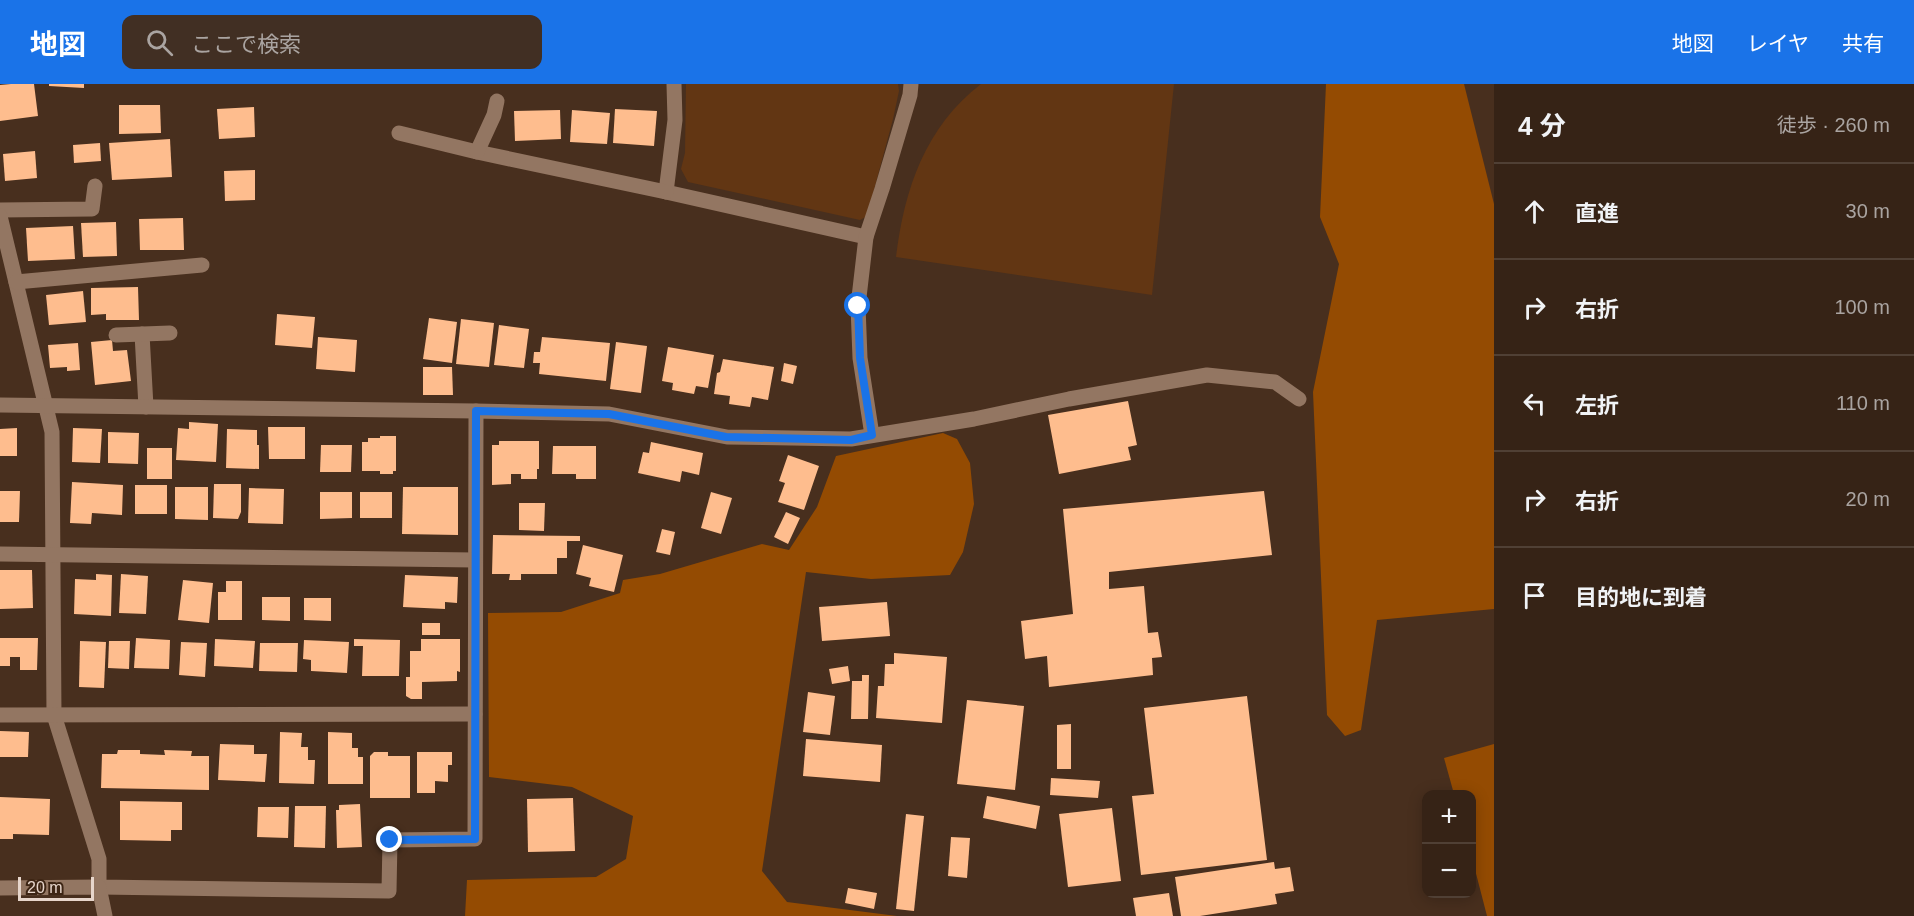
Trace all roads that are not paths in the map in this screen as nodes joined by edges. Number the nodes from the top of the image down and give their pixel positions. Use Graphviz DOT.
graph roads {
  1 [pos="674,84"];
  2 [pos="911,84"];
  3 [pos="497,101"];
  4 [pos="399,133"];
  5 [pos="477,152"];
  6 [pos="95,186"];
  7 [pos="666,192"];
  8 [pos="0,210"];
  9 [pos="0,216"];
  10 [pos="866,237"];
  11 [pos="202,265"];
  12 [pos="16,282"];
  13 [pos="170,333"];
  14 [pos="142,334"];
  15 [pos="116,335"];
  16 [pos="1299,399"];
  17 [pos="0,405"];
  18 [pos="46,406"];
  19 [pos="146,407"];
  20 [pos="476,411"];
  21 [pos="872,435"];
  22 [pos="0,554"];
  23 [pos="52,554"];
  24 [pos="475,560"];
  25 [pos="475,714"];
  26 [pos="0,715"];
  27 [pos="54,715"];
  28 [pos="99,887"];
  29 [pos="0,888"];
  30 [pos="105,916"];
  1 -- 7 [label="street"];
  2 -- 10 [label="street"];
  3 -- 5 [label="street"];
  4 -- 5 [label="street"];
  5 -- 7 [label="street"];
  6 -- 8 [label="street"];
  7 -- 10 [label="street"];
  9 -- 12 [label="street"];
  10 -- 21 [label="street"];
  11 -- 12 [label="street"];
  12 -- 18 [label="street"];
  13 -- 14 [label="street"];
  14 -- 15 [label="street"];
  14 -- 19 [label="street"];
  16 -- 21 [label="street"];
  17 -- 18 [label="street"];
  18 -- 19 [label="street"];
  18 -- 23 [label="street"];
  19 -- 20 [label="street"];
  20 -- 21 [label="street"];
  20 -- 24 [label="street"];
  22 -- 23 [label="street"];
  23 -- 24 [label="street"];
  23 -- 27 [label="street"];
  24 -- 25 [label="street"];
  25 -- 27 [label="street"];
  25 -- 28 [label="street"];
  26 -- 27 [label="street"];
  27 -- 28 [label="street"];
  28 -- 29 [label="street"];
  28 -- 30 [label="street"];
}
